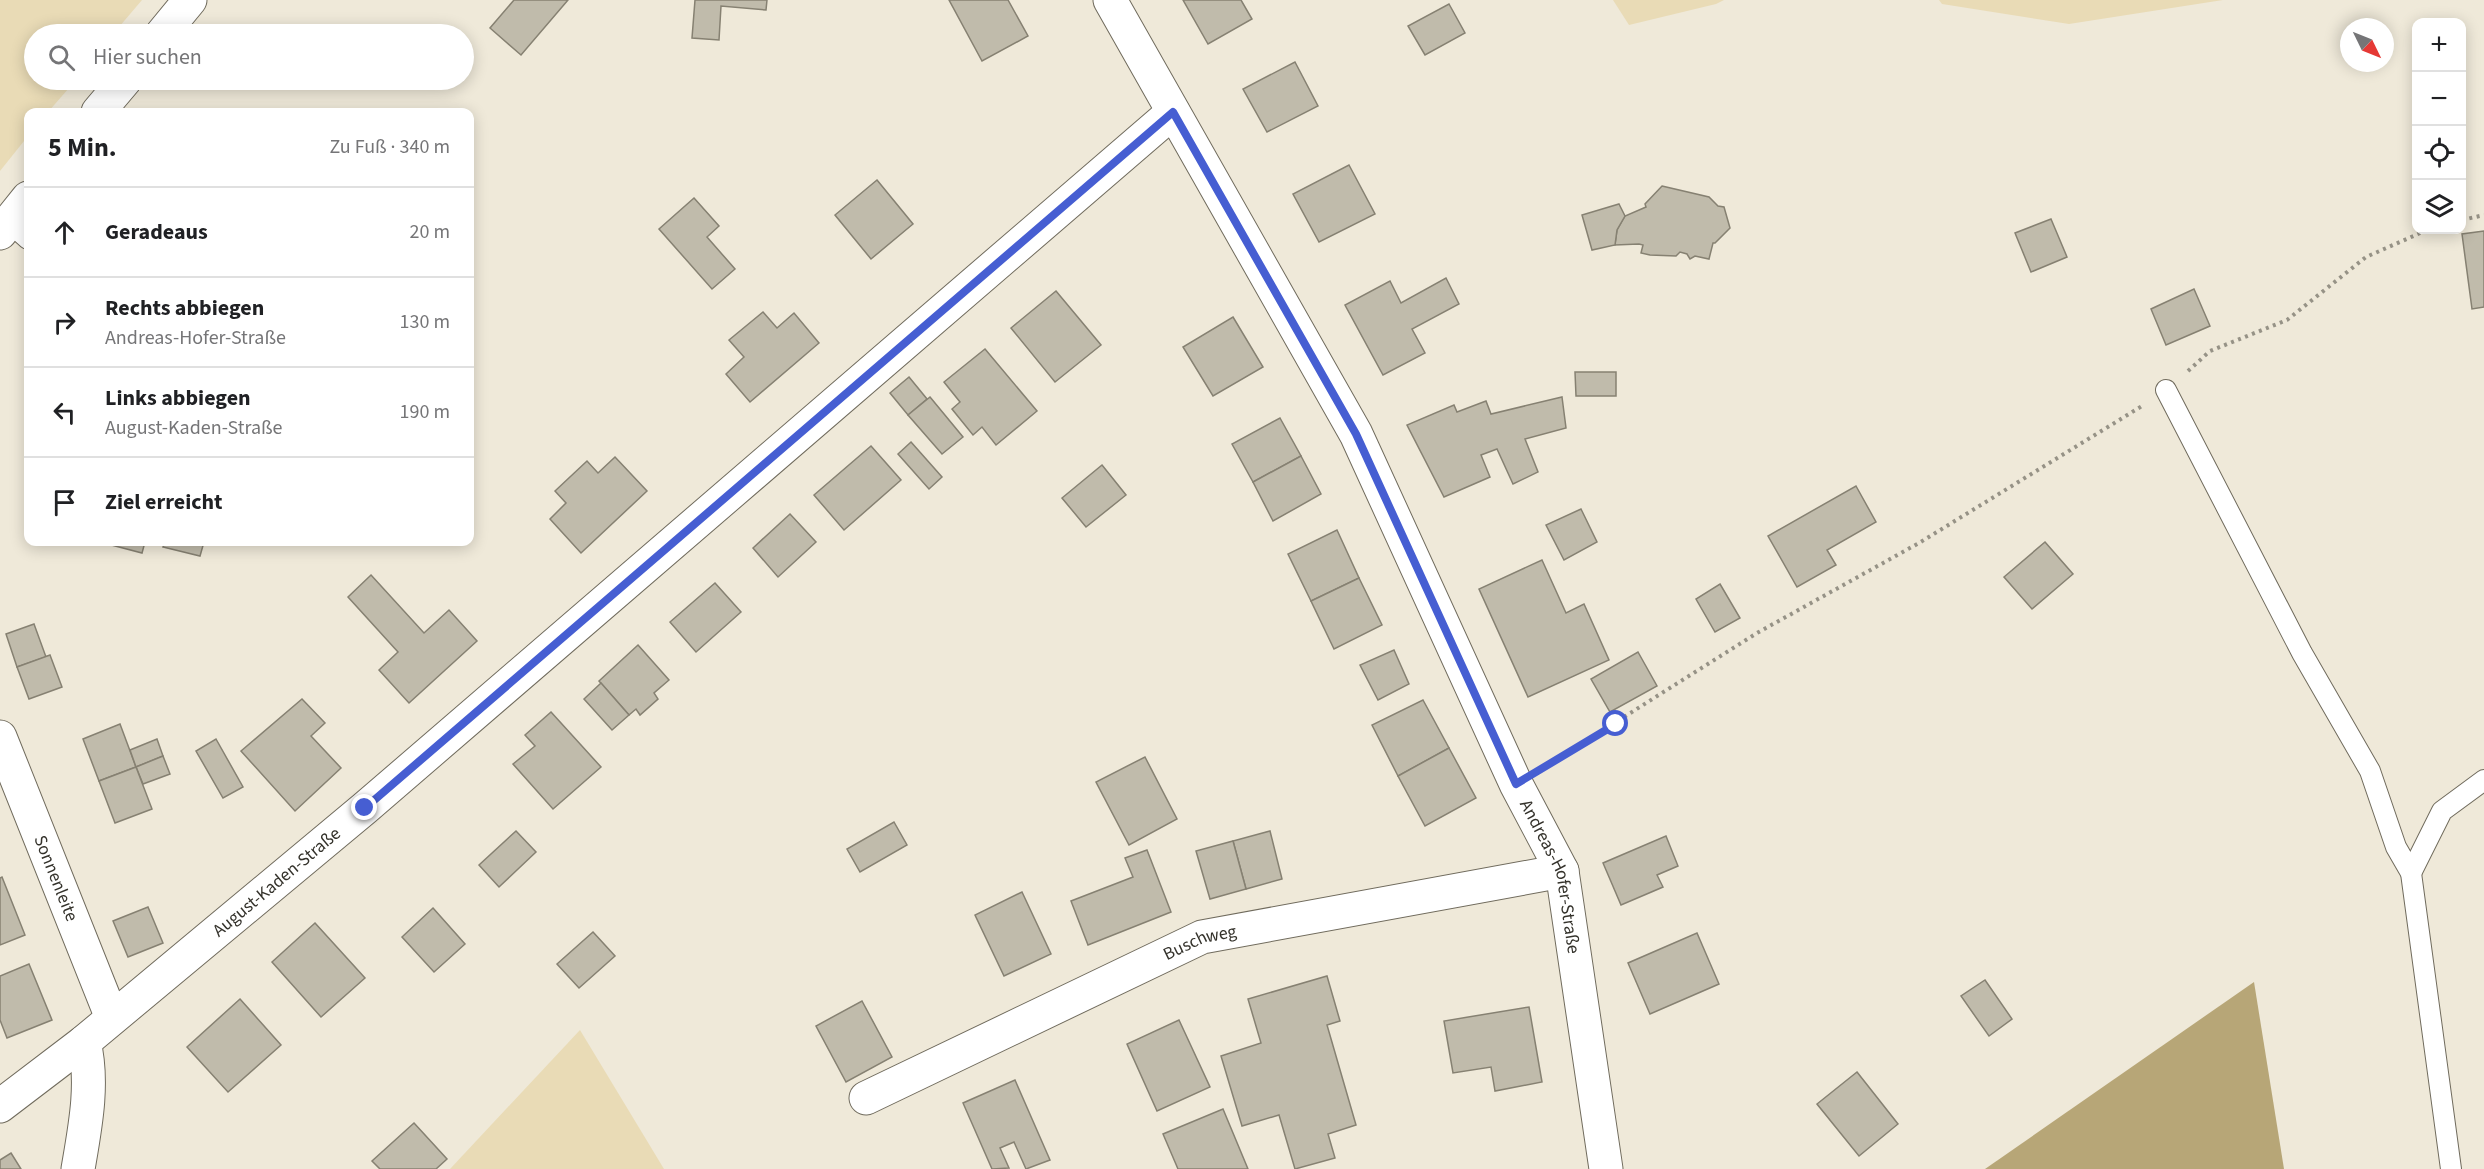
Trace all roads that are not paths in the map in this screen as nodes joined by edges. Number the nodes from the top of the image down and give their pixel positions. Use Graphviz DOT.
graph roads {
  1 [pos="190,0"];
  2 [pos="1110,0"];
  3 [pos="170,24"];
  4 [pos="117,90"];
  5 [pos="101,108"];
  6 [pos="1173,112"];
  7 [pos="2166,390"];
  8 [pos="0,737"];
  9 [pos="2484,780"];
  10 [pos="1562,871"];
  11 [pos="2411,873"];
  12 [pos="112,1018"];
  13 [pos="84,1042"];
  14 [pos="866,1098"];
  15 [pos="0,1106"];
  16 [pos="78,1169"];
  17 [pos="1606,1169"];
  18 [pos="2451,1169"];
  1 -- 3 [label="street"];
  2 -- 6 [label="street, Andreas-Hofer-Straße"];
  4 -- 5 [label="street"];
  6 -- 10 [label="street, Andreas-Hofer-Straße"];
  6 -- 12 [label="street, August-Kaden-Straße"];
  7 -- 11 [label="lane"];
  8 -- 12 [label="street, Sonnenleite"];
  9 -- 11 [label="lane"];
  10 -- 14 [label="street, Buschweg"];
  10 -- 17 [label="street, Andreas-Hofer-Straße"];
  11 -- 18 [label="lane"];
  12 -- 13 [label="street, August-Kaden-Straße"];
  13 -- 15 [label="street, August-Kaden-Straße"];
  13 -- 16 [label="street"];
}
